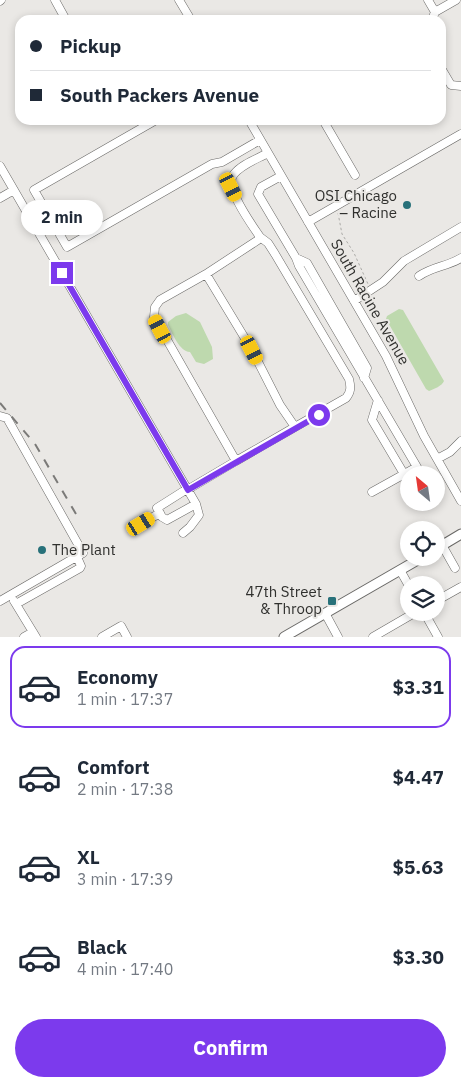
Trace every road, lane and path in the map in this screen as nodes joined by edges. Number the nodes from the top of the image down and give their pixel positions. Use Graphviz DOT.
graph roads {
  1 [pos="55,0"];
  2 [pos="179,0"];
  3 [pos="428,0"];
  4 [pos="456,0"];
  5 [pos="435,12"];
  6 [pos="63,15"];
  7 [pos="188,15"];
  8 [pos="434,15"];
  9 [pos="446,76"];
  10 [pos="461,86"];
  11 [pos="147,125"];
  12 [pos="251,125"];
  13 [pos="326,125"];
  14 [pos="461,134"];
  15 [pos="260,140"];
  16 [pos="268,154"];
  17 [pos="0,166"];
  18 [pos="355,175"];
  19 [pos="281,176"];
  20 [pos="14,190"];
  21 [pos="0,198"];
  22 [pos="338,212"];
  23 [pos="308,222"];
  24 [pos="461,227"];
  25 [pos="260,237"];
  26 [pos="461,258"];
  27 [pos="206,274"];
  28 [pos="419,276"];
  29 [pos="363,288"];
  30 [pos="354,301"];
  31 [pos="378,400"];
  32 [pos="0,416"];
  33 [pos="295,428"];
  34 [pos="461,441"];
  35 [pos="437,459"];
  36 [pos="236,461"];
  37 [pos="416,466"];
  38 [pos="400,467"];
  39 [pos="400,476"];
  40 [pos="187,489"];
  41 [pos="372,492"];
  42 [pos="461,501"];
  43 [pos="196,504"];
  44 [pos="160,513"];
  45 [pos="141,524"];
  46 [pos="183,533"];
  47 [pos="461,534"];
  48 [pos="445,543"];
  49 [pos="80,555"];
  50 [pos="445,555"];
  51 [pos="407,566"];
  52 [pos="455,568"];
  53 [pos="400,570"];
  54 [pos="48,573"];
  55 [pos="403,576"];
  56 [pos="54,582"];
  57 [pos="461,587"];
  58 [pos="11,595"];
  59 [pos="445,596"];
  60 [pos="0,601"];
  61 [pos="16,604"];
  62 [pos="325,613"];
  63 [pos="404,621"];
  64 [pos="429,621"];
  65 [pos="34,634"];
  66 [pos="387,634"];
  67 [pos="104,636"];
  68 [pos="24,637"];
  69 [pos="127,637"];
  70 [pos="284,637"];
  71 [pos="338,637"];
  72 [pos="374,637"];
  73 [pos="438,637"];
  1 -- 6 [label="street"];
  2 -- 7 [label="street"];
  3 -- 5 [label="street"];
  4 -- 5 [label="street"];
  5 -- 8 [label="street"];
  9 -- 10 [label="street"];
  11 -- 15 [label="street"];
  12 -- 15 [label="street, South Racine Avenue"];
  13 -- 18 [label="street"];
  14 -- 23 [label="street"];
  15 -- 16 [label="street, South Racine Avenue"];
  16 -- 19 [label="street, South Racine Avenue"];
  16 -- 25 [label="street"];
  17 -- 20 [label="street"];
  19 -- 23 [label="street, South Racine Avenue"];
  19 -- 31 [label="street"];
  20 -- 21 [label="street"];
  20 -- 40 [label="street"];
  22 -- 29 [label="path"];
  23 -- 30 [label="street, South Racine Avenue"];
  24 -- 30 [label="street"];
  25 -- 27 [label="street"];
  25 -- 33 [label="street"];
  26 -- 28 [label="street"];
  27 -- 33 [label="street"];
  27 -- 36 [label="street"];
  30 -- 35 [label="street, South Racine Avenue"];
  31 -- 37 [label="street"];
  31 -- 38 [label="street"];
  32 -- 49 [label="street"];
  33 -- 36 [label="street"];
  34 -- 35 [label="street"];
  35 -- 42 [label="street, South Racine Avenue"];
  36 -- 40 [label="street"];
  39 -- 41 [label="street"];
  40 -- 43 [label="street"];
  40 -- 44 [label="street"];
  43 -- 44 [label="street"];
  43 -- 46 [label="street"];
  44 -- 45 [label="street"];
  47 -- 48 [label="main road"];
  49 -- 54 [label="street"];
  49 -- 56 [label="street"];
  50 -- 52 [label="street"];
  51 -- 53 [label="main road"];
  53 -- 55 [label="street"];
  53 -- 62 [label="main road"];
  54 -- 56 [label="street"];
  54 -- 58 [label="street"];
  56 -- 61 [label="street"];
  57 -- 59 [label="street"];
  58 -- 60 [label="street"];
  58 -- 61 [label="street"];
  61 -- 65 [label="street"];
  62 -- 70 [label="main road"];
  62 -- 71 [label="street"];
  63 -- 66 [label="street"];
  64 -- 73 [label="street"];
  65 -- 68 [label="street"];
  66 -- 72 [label="street"];
  67 -- 69 [label="street"];
}
